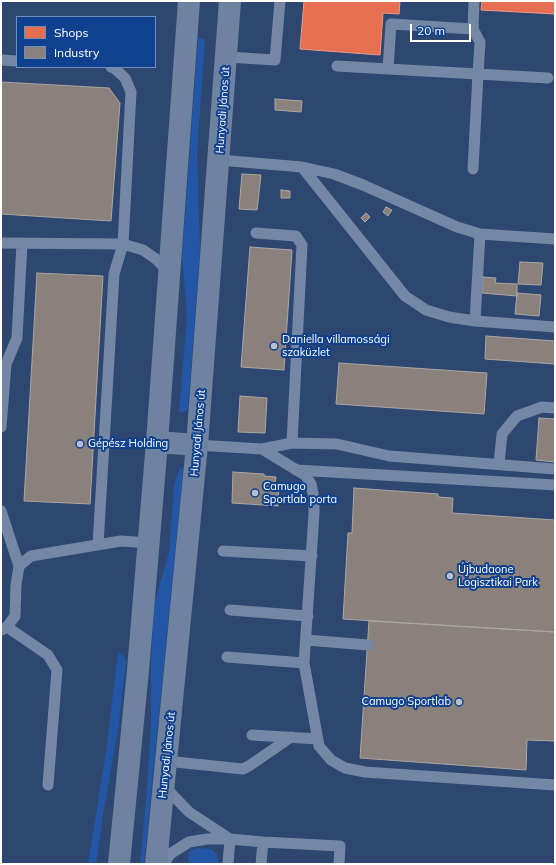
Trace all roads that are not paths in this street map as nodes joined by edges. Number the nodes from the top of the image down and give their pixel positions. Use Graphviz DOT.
graph roads {
  1 [pos="189,1"];
  2 [pos="230,1"];
  3 [pos="280,1"];
  4 [pos="474,1"];
  5 [pos="473,29"];
  6 [pos="227,57"];
  7 [pos="1,60"];
  8 [pos="16,61"];
  9 [pos="337,66"];
  10 [pos="111,68"];
  11 [pos="388,69"];
  12 [pos="478,74"];
  13 [pos="548,78"];
  14 [pos="219,160"];
  15 [pos="302,167"];
  16 [pos="473,169"];
  17 [pos="256,234"];
  18 [pos="480,234"];
  19 [pos="555,239"];
  20 [pos="1,242"];
  21 [pos="22,243"];
  22 [pos="124,244"];
  23 [pos="170,272"];
  24 [pos="475,321"];
  25 [pos="555,327"];
  26 [pos="555,408"];
  27 [pos="1,427"];
  28 [pos="157,442"];
  29 [pos="292,442"];
  30 [pos="197,445"];
  31 [pos="262,449"];
  32 [pos="499,464"];
  33 [pos="555,469"];
  34 [pos="296,470"];
  35 [pos="555,485"];
  36 [pos="1,511"];
  37 [pos="149,543"];
  38 [pos="98,545"];
  39 [pos="223,551"];
  40 [pos="312,556"];
  41 [pos="19,566"];
  42 [pos="230,610"];
  43 [pos="308,616"];
  44 [pos="4,629"];
  45 [pos="306,640"];
  46 [pos="368,645"];
  47 [pos="227,658"];
  48 [pos="304,663"];
  49 [pos="252,735"];
  50 [pos="291,737"];
  51 [pos="318,739"];
  52 [pos="166,762"];
  53 [pos="48,785"];
  54 [pos="555,785"];
  55 [pos="164,786"];
  56 [pos="230,839"];
  57 [pos="263,842"];
  58 [pos="119,864"];
  59 [pos="156,864"];
  60 [pos="164,864"];
  61 [pos="228,864"];
  62 [pos="261,864"];
  63 [pos="339,864"];
  1 -- 23 [label="main road"];
  2 -- 6 [label="main road, Hunyadi János út"];
  3 -- 6 [label="lane"];
  4 -- 5 [label="lane"];
  5 -- 11 [label="lane"];
  5 -- 12 [label="lane"];
  6 -- 14 [label="main road, Hunyadi János út"];
  7 -- 8 [label="lane"];
  9 -- 11 [label="lane"];
  10 -- 22 [label="lane"];
  11 -- 12 [label="lane"];
  12 -- 13 [label="lane"];
  12 -- 16 [label="lane"];
  14 -- 15 [label="lane"];
  14 -- 30 [label="main road, Hunyadi János út"];
  15 -- 18 [label="lane"];
  15 -- 24 [label="lane"];
  17 -- 29 [label="lane"];
  18 -- 19 [label="lane"];
  18 -- 24 [label="lane"];
  20 -- 21 [label="lane"];
  21 -- 22 [label="lane"];
  21 -- 27 [label="lane"];
  22 -- 23 [label="lane"];
  22 -- 38 [label="lane"];
  23 -- 28 [label="main road"];
  24 -- 25 [label="lane"];
  26 -- 32 [label="lane"];
  28 -- 30 [label="main road"];
  28 -- 37 [label="main road"];
  29 -- 31 [label="lane"];
  29 -- 32 [label="lane"];
  30 -- 31 [label="lane"];
  30 -- 52 [label="main road, Hunyadi János út"];
  31 -- 34 [label="lane"];
  32 -- 33 [label="lane"];
  34 -- 35 [label="lane"];
  34 -- 40 [label="lane"];
  36 -- 41 [label="lane"];
  37 -- 38 [label="lane"];
  37 -- 58 [label="main road"];
  38 -- 41 [label="lane"];
  39 -- 40 [label="lane"];
  40 -- 43 [label="lane"];
  41 -- 44 [label="lane"];
  42 -- 43 [label="lane"];
  43 -- 45 [label="lane"];
  44 -- 53 [label="lane"];
  45 -- 46 [label="lane"];
  45 -- 48 [label="lane"];
  47 -- 48 [label="lane"];
  48 -- 51 [label="lane"];
  49 -- 50 [label="lane"];
  50 -- 51 [label="lane"];
  50 -- 52 [label="lane"];
  51 -- 54 [label="lane"];
  52 -- 55 [label="main road, Hunyadi János út"];
  55 -- 56 [label="lane"];
  55 -- 59 [label="main road, Hunyadi János út"];
  56 -- 57 [label="lane"];
  56 -- 60 [label="lane"];
  56 -- 61 [label="lane"];
  57 -- 62 [label="lane"];
  57 -- 63 [label="lane"];
}
